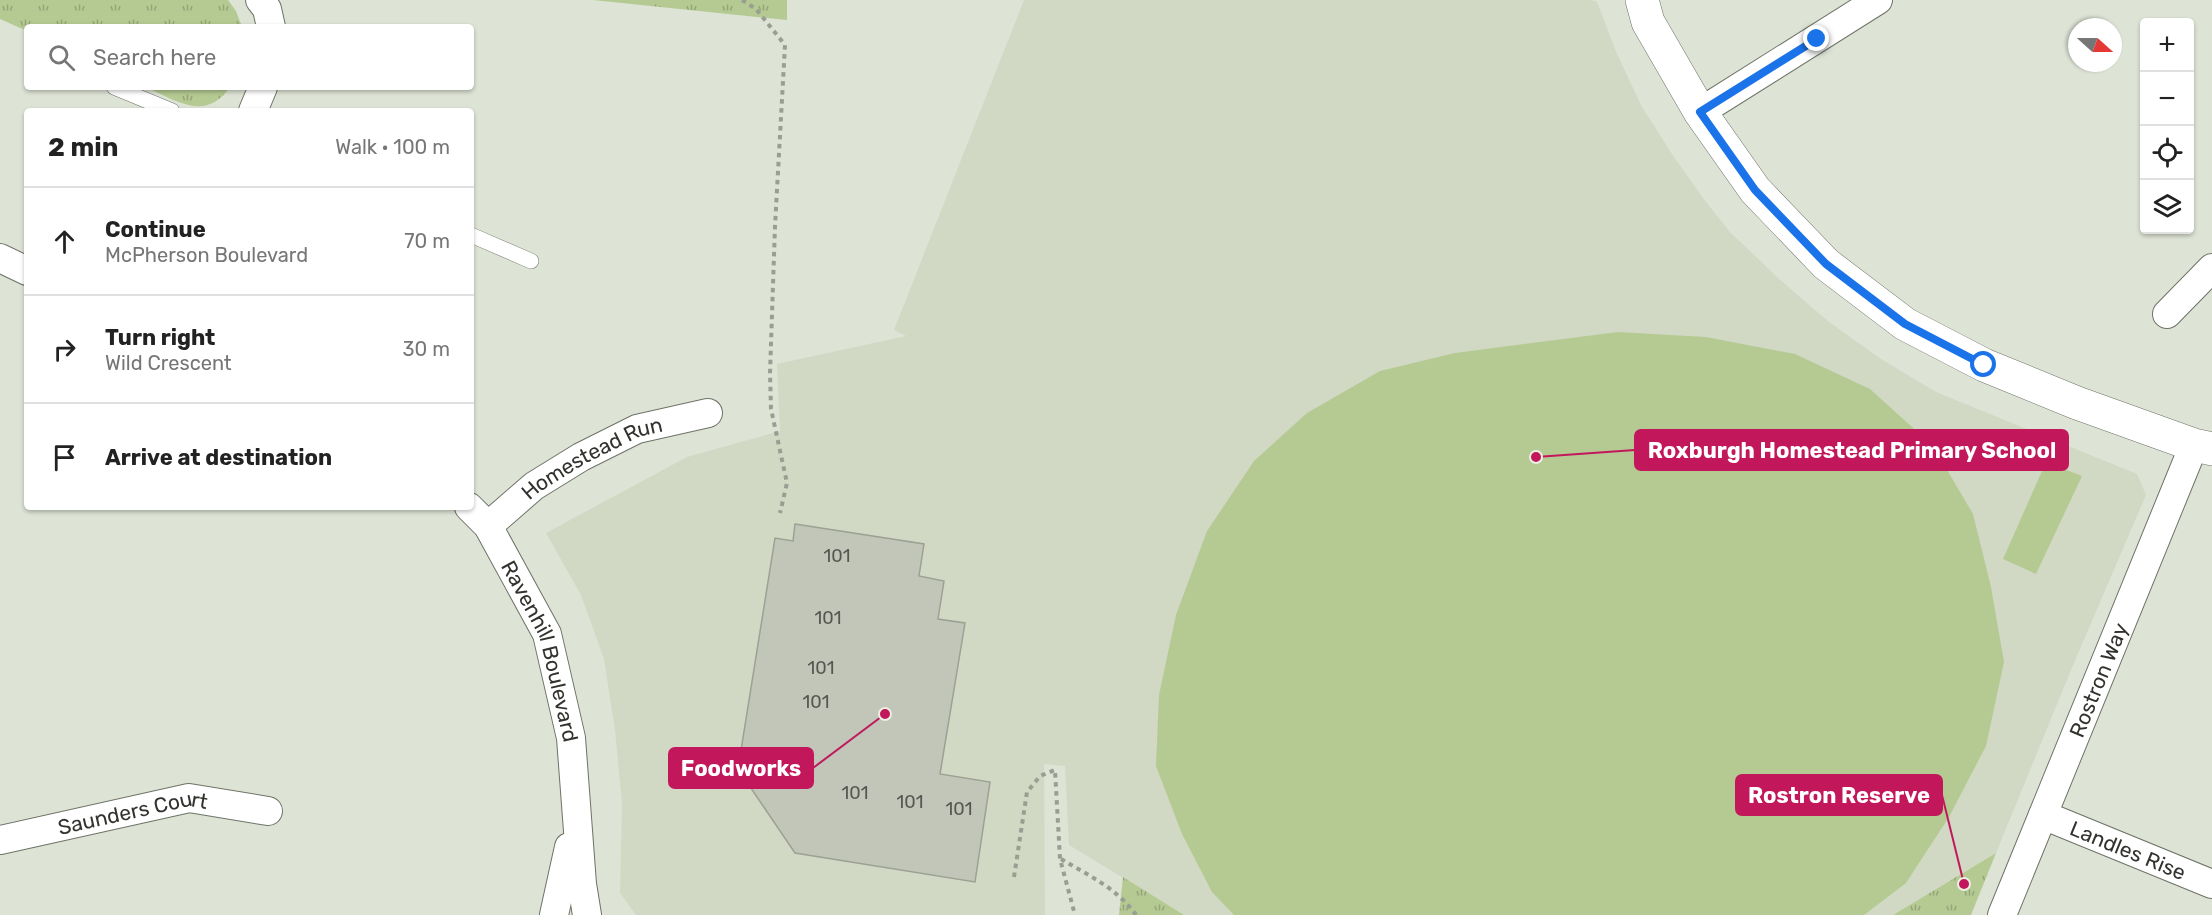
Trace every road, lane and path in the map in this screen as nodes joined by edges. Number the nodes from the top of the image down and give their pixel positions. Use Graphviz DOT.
graph roads {
  1 [pos="742,0"];
  2 [pos="1642,0"];
  3 [pos="1878,0"];
  4 [pos="748,2"];
  5 [pos="121,90"];
  6 [pos="262,90"];
  7 [pos="165,108"];
  8 [pos="254,108"];
  9 [pos="1700,112"];
  10 [pos="474,236"];
  11 [pos="0,259"];
  12 [pos="531,261"];
  13 [pos="2212,268"];
  14 [pos="24,270"];
  15 [pos="2167,314"];
  16 [pos="708,413"];
  17 [pos="2203,448"];
  18 [pos="780,513"];
  19 [pos="478,517"];
  20 [pos="577,809"];
  21 [pos="268,811"];
  22 [pos="2043,815"];
  23 [pos="0,840"];
  24 [pos="1060,859"];
  25 [pos="1014,877"];
  26 [pos="2212,884"];
  27 [pos="554,915"];
  28 [pos="587,915"];
  29 [pos="1075,915"];
  30 [pos="1136,915"];
  31 [pos="2002,915"];
  1 -- 4 [label="path"];
  2 -- 9 [label="street"];
  3 -- 9 [label="street"];
  4 -- 18 [label="path"];
  5 -- 7 [label="lane"];
  6 -- 8 [label="street"];
  9 -- 17 [label="street"];
  10 -- 12 [label="lane"];
  11 -- 14 [label="street"];
  13 -- 15 [label="street"];
  16 -- 19 [label="street, Homestead Run"];
  17 -- 22 [label="street, Rostron Way"];
  19 -- 20 [label="street, Ravenhill Boulevard"];
  20 -- 27 [label="street, Ravenhill Boulevard"];
  20 -- 28 [label="street, Ravenhill Boulevard"];
  21 -- 23 [label="street, Saunders Court"];
  22 -- 26 [label="street, Landles Rise"];
  22 -- 31 [label="street, Rostron Way"];
  24 -- 25 [label="path"];
  24 -- 29 [label="path"];
  24 -- 30 [label="path"];
}
